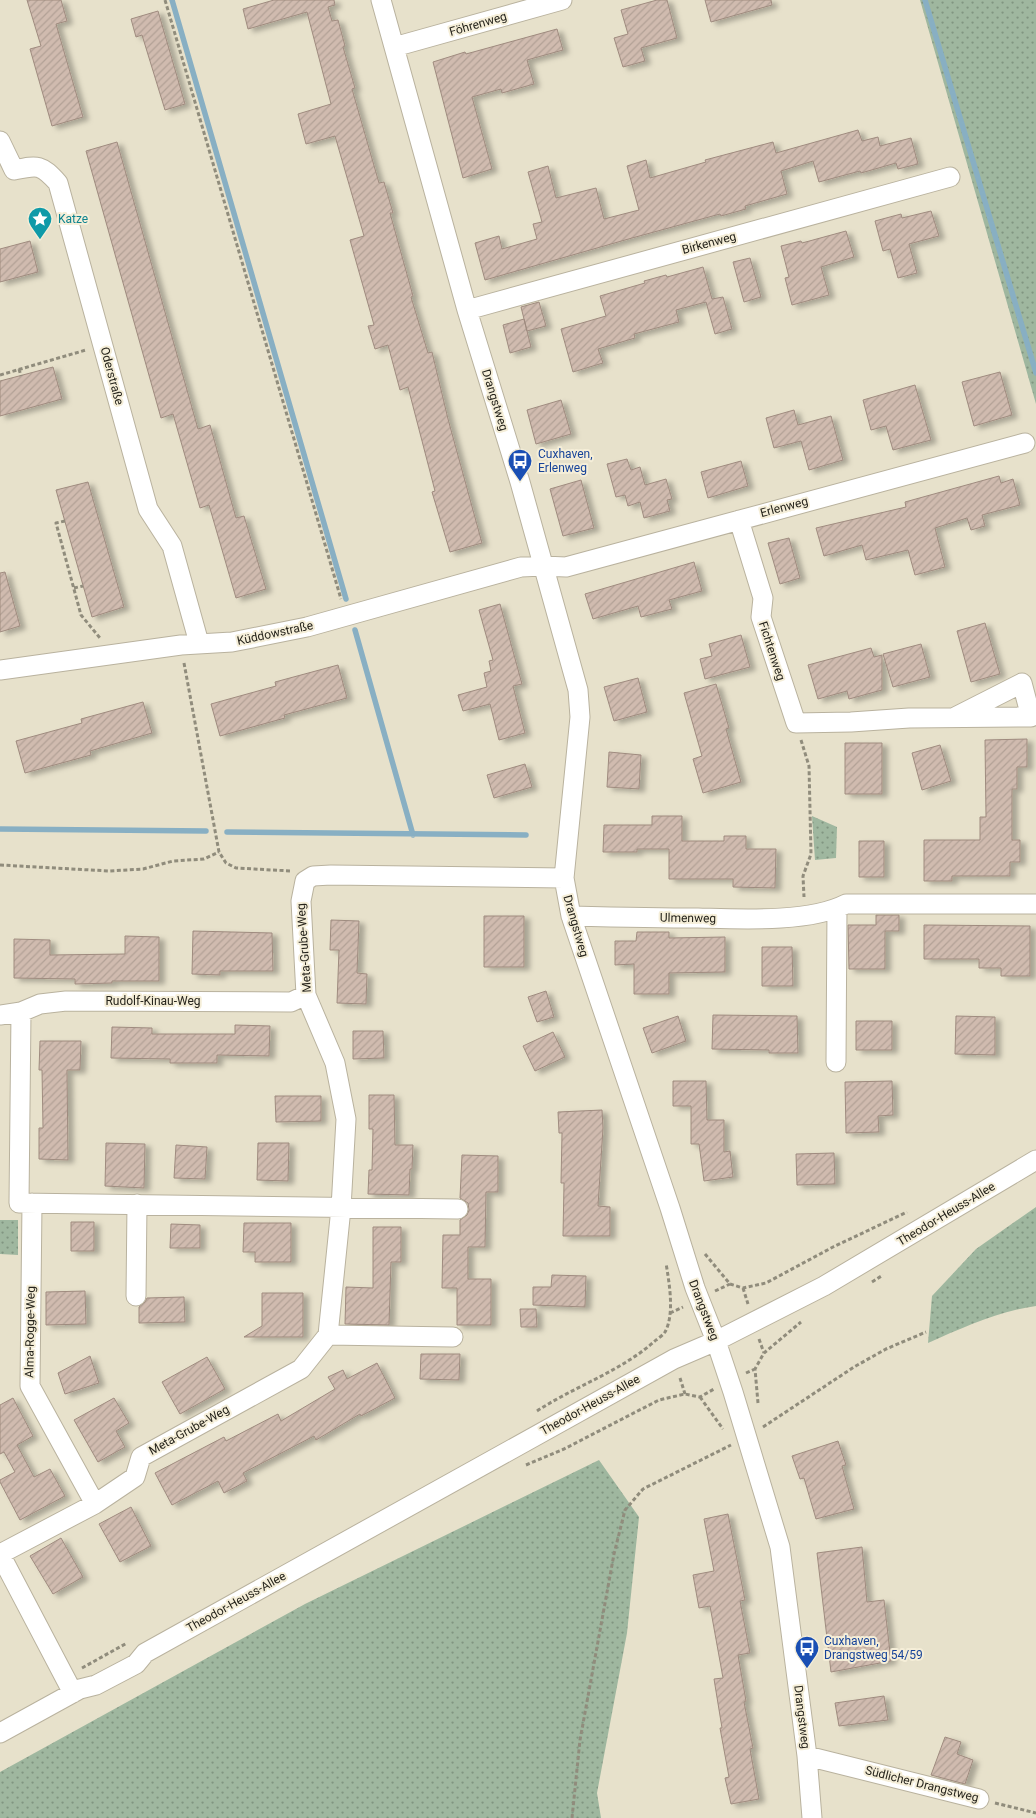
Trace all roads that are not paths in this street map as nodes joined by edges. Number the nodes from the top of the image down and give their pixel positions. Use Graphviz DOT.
graph roads {
  1 [pos="381,0"];
  2 [pos="562,0"];
  3 [pos="394,48"];
  4 [pos="0,141"];
  5 [pos="7,174"];
  6 [pos="950,177"];
  7 [pos="468,310"];
  8 [pos="1025,443"];
  9 [pos="739,520"];
  10 [pos="543,566"];
  11 [pos="190,644"];
  12 [pos="0,670"];
  13 [pos="956,717"];
  14 [pos="564,878"];
  15 [pos="1036,904"];
  16 [pos="837,908"];
  17 [pos="571,916"];
  18 [pos="306,995"];
  19 [pos="21,1012"];
  20 [pos="0,1015"];
  21 [pos="836,1062"];
  22 [pos="1036,1160"];
  23 [pos="32,1203"];
  24 [pos="137,1204"];
  25 [pos="341,1208"];
  26 [pos="458,1209"];
  27 [pos="136,1296"];
  28 [pos="328,1335"];
  29 [pos="453,1337"];
  30 [pos="716,1342"];
  31 [pos="95,1504"];
  32 [pos="0,1554"];
  33 [pos="77,1691"];
  34 [pos="0,1732"];
  35 [pos="807,1756"];
  36 [pos="979,1799"];
  37 [pos="812,1818"];
  1 -- 3 [label="street, Drangstweg"];
  2 -- 3 [label="street, Föhrenweg"];
  3 -- 7 [label="street, Drangstweg"];
  4 -- 5 [label="street, Oderstraße"];
  5 -- 11 [label="street, Oderstraße"];
  6 -- 7 [label="street, Birkenweg"];
  7 -- 10 [label="street, Drangstweg"];
  8 -- 9 [label="street, Erlenweg"];
  9 -- 10 [label="street, Erlenweg"];
  9 -- 13 [label="street, Fichtenweg"];
  10 -- 11 [label="street, Küddowstraße"];
  10 -- 14 [label="street, Drangstweg"];
  11 -- 12 [label="street, Küddowstraße"];
  14 -- 17 [label="street, Drangstweg"];
  14 -- 18 [label="street, Meta-Grube-Weg"];
  15 -- 16 [label="street, Ulmenweg"];
  16 -- 17 [label="street, Ulmenweg"];
  16 -- 21 [label="street"];
  17 -- 30 [label="street, Drangstweg"];
  18 -- 19 [label="street, Rudolf-Kinau-Weg"];
  18 -- 25 [label="street, Meta-Grube-Weg"];
  19 -- 20 [label="street, Rudolf-Kinau-Weg"];
  19 -- 23 [label="street"];
  22 -- 30 [label="street, Theodor-Heuss-Allee"];
  23 -- 24 [label="street"];
  23 -- 31 [label="street, Alma-Rogge-Weg"];
  24 -- 25 [label="street"];
  24 -- 27 [label="street"];
  25 -- 26 [label="street"];
  25 -- 28 [label="street, Meta-Grube-Weg"];
  28 -- 29 [label="street"];
  28 -- 31 [label="street, Meta-Grube-Weg"];
  30 -- 33 [label="street, Theodor-Heuss-Allee"];
  30 -- 35 [label="street, Drangstweg"];
  31 -- 32 [label="street, Meta-Grube-Weg"];
  32 -- 33 [label="street, Meta-Grube-Weg"];
  33 -- 34 [label="street, Theodor-Heuss-Allee"];
  35 -- 36 [label="street, Südlicher Drangstweg"];
  35 -- 37 [label="street, Drangstweg"];
}
